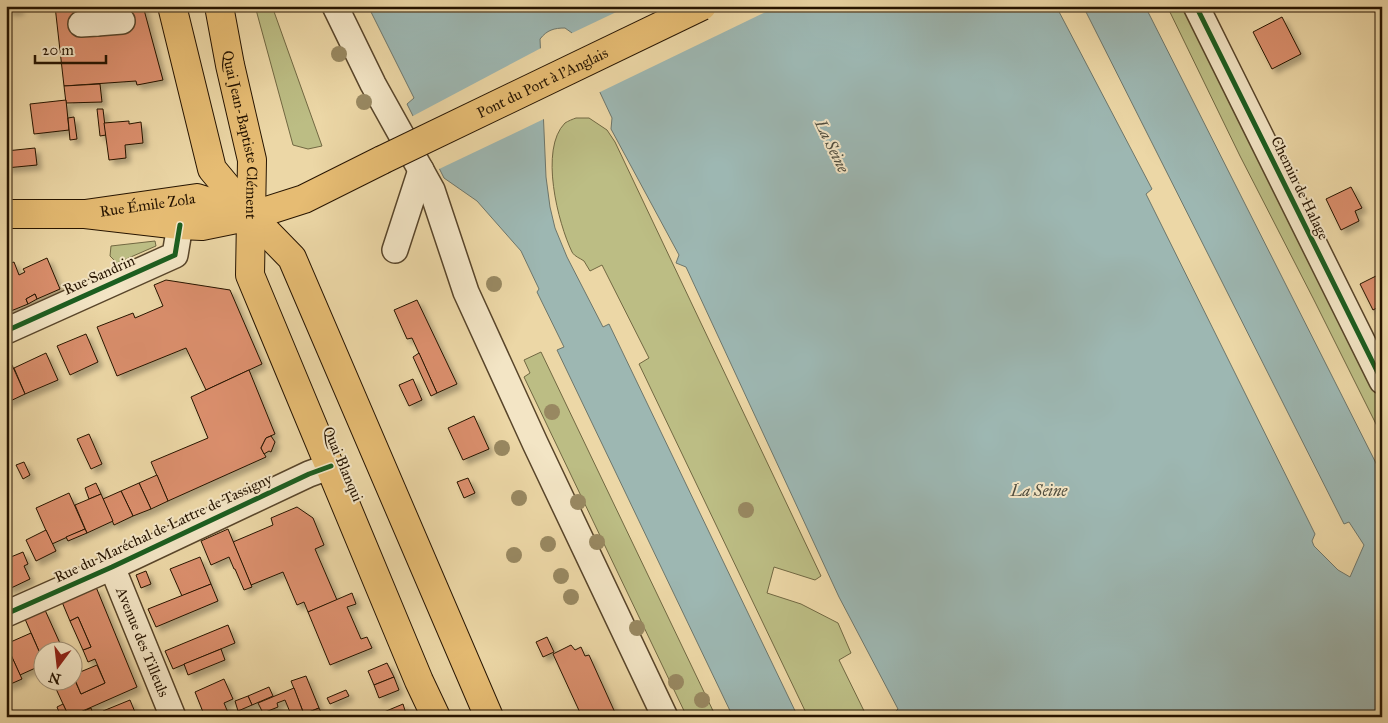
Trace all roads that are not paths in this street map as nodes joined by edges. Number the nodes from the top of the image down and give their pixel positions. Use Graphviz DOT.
graph roads {
  1 [pos="172,6"];
  2 [pos="219,6"];
  3 [pos="335,6"];
  4 [pos="702,6"];
  5 [pos="1196,6"];
  6 [pos="91,18"];
  7 [pos="122,22"];
  8 [pos="421,170"];
  9 [pos="6,214"];
  10 [pos="85,214"];
  11 [pos="251,216"];
  12 [pos="180,225"];
  13 [pos="395,250"];
  14 [pos="6,331"];
  15 [pos="1382,381"];
  16 [pos="331,466"];
  17 [pos="112,567"];
  18 [pos="6,614"];
  19 [pos="172,717"];
  20 [pos="436,717"];
  21 [pos="489,717"];
  22 [pos="666,717"];
  1 -- 11 [label="main road, Quai Jean-Baptiste Clément"];
  2 -- 11 [label="main road, Quai Jean-Baptiste Clément"];
  3 -- 8 [label="street"];
  4 -- 11 [label="main road, Pont du Port à l'Anglais, bridge"];
  5 -- 15 [label="street, Chemin de Halage"];
  6 -- 7 [label="street"];
  8 -- 13 [label="street"];
  8 -- 22 [label="street"];
  9 -- 10 [label="main road, Rue Émile Zola"];
  10 -- 11 [label="main road, Rue Émile Zola"];
  10 -- 12 [label="main road, Rue Émile Zola"];
  11 -- 12 [label="main road, Rue Émile Zola"];
  11 -- 16 [label="main road, Quai Blanqui"];
  11 -- 21 [label="main road"];
  12 -- 14 [label="street, Rue Sandrin"];
  16 -- 17 [label="street, Rue du Maréchal de Lattre de Tassigny"];
  16 -- 20 [label="main road, Quai Blanqui"];
  17 -- 18 [label="street, Rue du Maréchal de Lattre de Tassigny"];
  17 -- 19 [label="street, Avenue des Tilleuls"];
}
